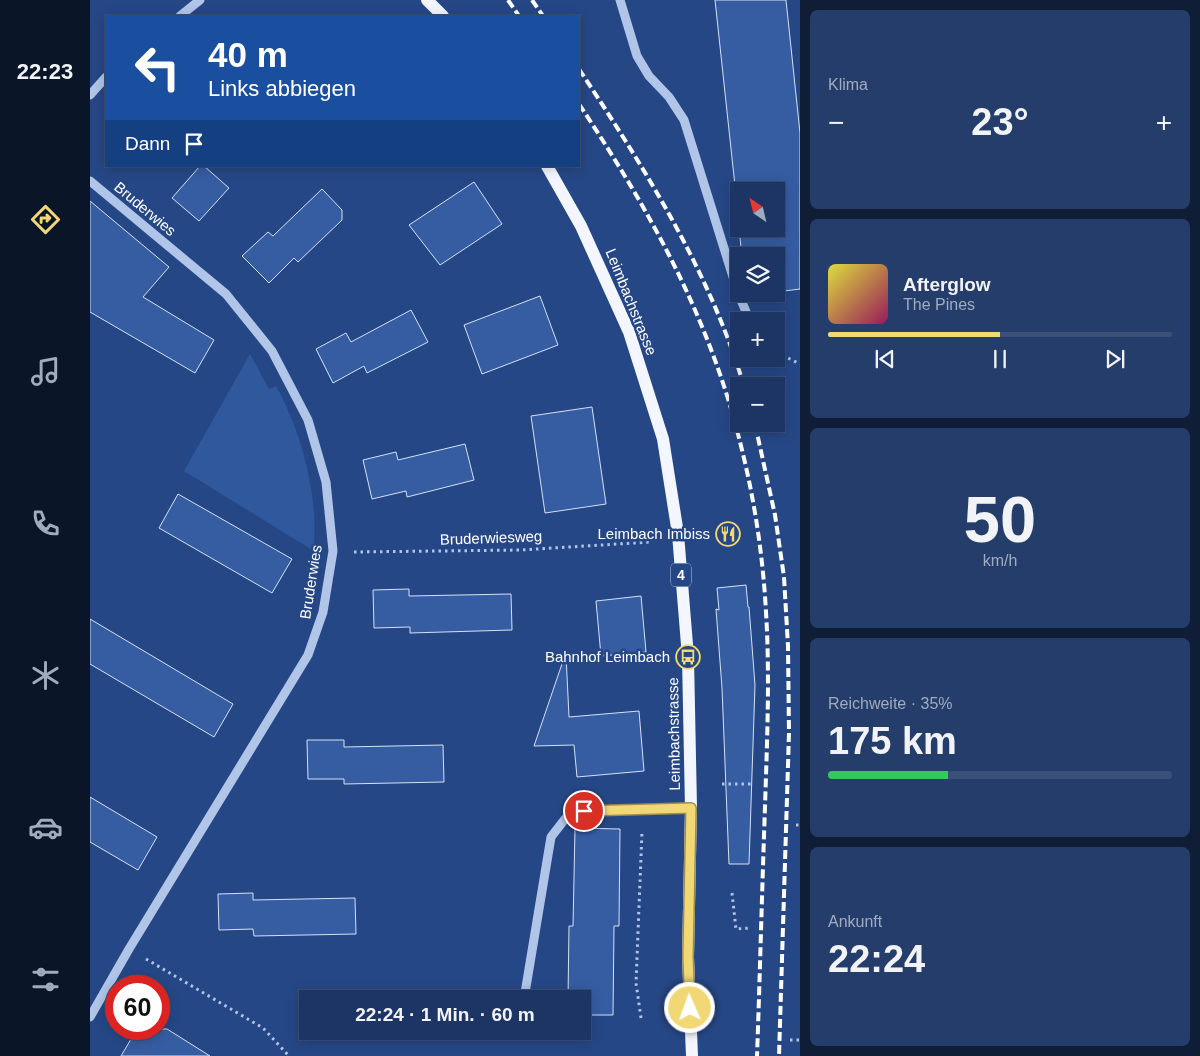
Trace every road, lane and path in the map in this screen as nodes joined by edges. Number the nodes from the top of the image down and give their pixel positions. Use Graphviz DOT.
graph roads {
  1 [pos="200,0"];
  2 [pos="427,0"];
  3 [pos="620,0"];
  4 [pos="181,15"];
  5 [pos="443,15"];
  6 [pos="105,78"];
  7 [pos="90,95"];
  8 [pos="548,167"];
  9 [pos="90,181"];
  10 [pos="746,312"];
  11 [pos="785,356"];
  12 [pos="800,364"];
  13 [pos="650,542"];
  14 [pos="333,551"];
  15 [pos="722,784"];
  16 [pos="752,784"];
  17 [pos="691,808"];
  18 [pos="641,831"];
  19 [pos="732,894"];
  20 [pos="750,928"];
  21 [pos="140,955"];
  22 [pos="526,990"];
  23 [pos="90,1017"];
  24 [pos="641,1018"];
  25 [pos="790,1040"];
  26 [pos="800,1040"];
  27 [pos="289,1056"];
  28 [pos="692,1056"];
  1 -- 4 [label="street"];
  2 -- 5 [label="main road"];
  3 -- 10 [label="street"];
  6 -- 7 [label="street"];
  8 -- 17 [label="main road, Leimbachstrasse / 4"];
  9 -- 14 [label="street, Bruderwies"];
  11 -- 12 [label="path"];
  13 -- 14 [label="path, Bruderwiesweg"];
  14 -- 23 [label="street, Bruderwies"];
  15 -- 16 [label="path"];
  17 -- 22 [label="street"];
  17 -- 28 [label="main road, Leimbachstrasse / 4"];
  18 -- 24 [label="path"];
  19 -- 20 [label="path"];
  21 -- 27 [label="path"];
  25 -- 26 [label="path"];
}
